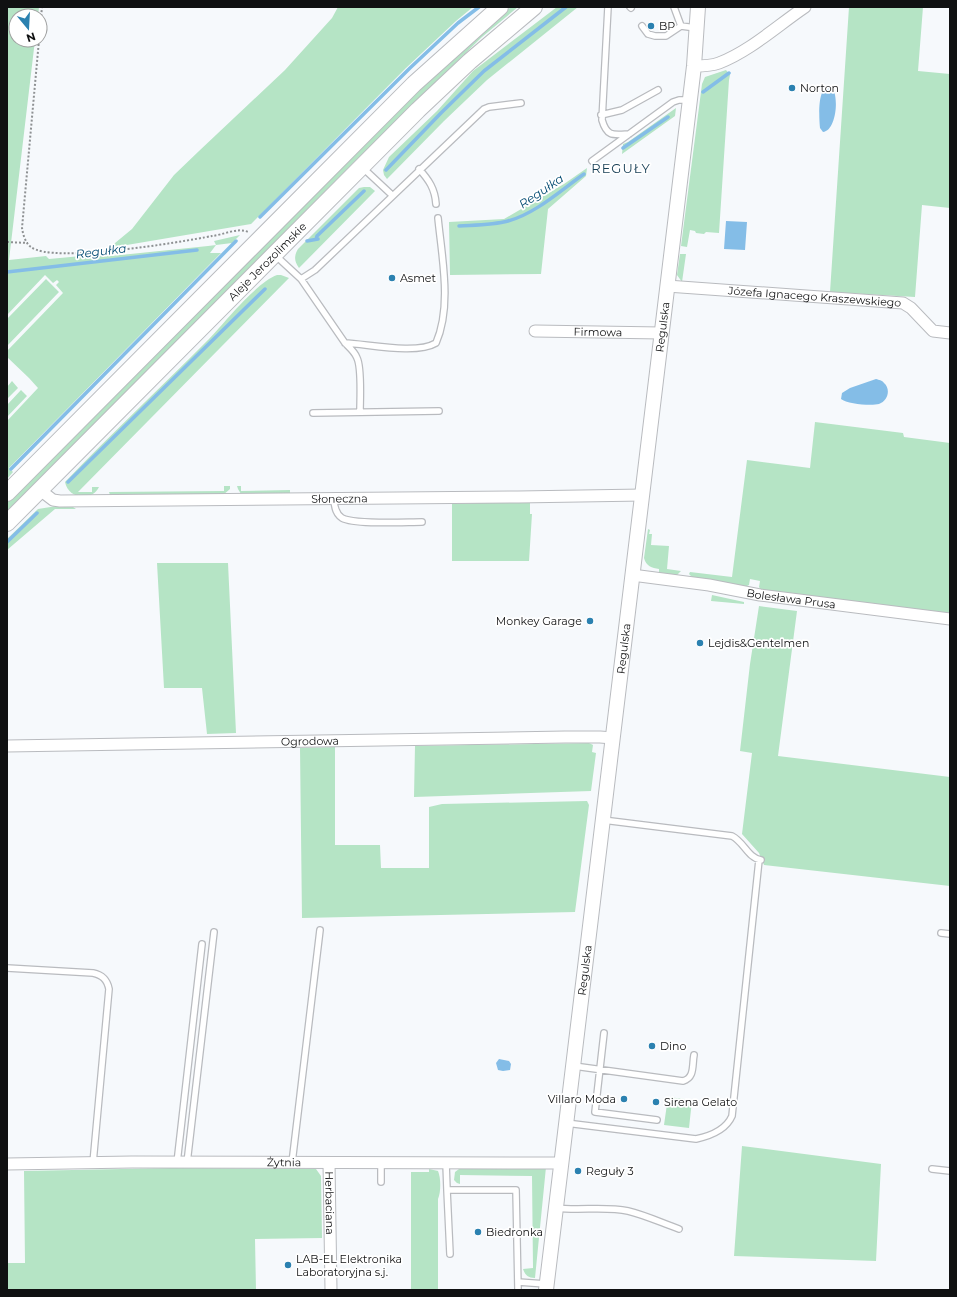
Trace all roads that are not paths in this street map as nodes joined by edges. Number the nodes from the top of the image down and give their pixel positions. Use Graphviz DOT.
graph roads {
  1 [pos="500,7"];
  2 [pos="534,7"];
  3 [pos="608,7"];
  4 [pos="674,7"];
  5 [pos="698,7"];
  6 [pos="805,7"];
  7 [pos="642,26"];
  8 [pos="681,26"];
  9 [pos="696,28"];
  10 [pos="694,66"];
  11 [pos="658,90"];
  12 [pos="690,100"];
  13 [pos="521,103"];
  14 [pos="601,116"];
  15 [pos="629,134"];
  16 [pos="592,161"];
  17 [pos="361,166"];
  18 [pos="420,169"];
  19 [pos="392,195"];
  20 [pos="436,204"];
  21 [pos="438,218"];
  22 [pos="274,254"];
  23 [pos="301,279"];
  24 [pos="667,286"];
  25 [pos="535,331"];
  26 [pos="661,333"];
  27 [pos="950,333"];
  28 [pos="345,343"];
  29 [pos="439,411"];
  30 [pos="313,412"];
  31 [pos="360,412"];
  32 [pos="40,490"];
  33 [pos="7,493"];
  34 [pos="642,495"];
  35 [pos="334,498"];
  36 [pos="422,522"];
  37 [pos="7,523"];
  38 [pos="632,575"];
  39 [pos="950,618"];
  40 [pos="613,738"];
  41 [pos="7,746"];
  42 [pos="603,820"];
  43 [pos="320,930"];
  44 [pos="214,932"];
  45 [pos="941,933"];
  46 [pos="950,934"];
  47 [pos="202,944"];
  48 [pos="7,968"];
  49 [pos="604,1033"];
  50 [pos="694,1055"];
  51 [pos="572,1066"];
  52 [pos="600,1070"];
  53 [pos="657,1120"];
  54 [pos="565,1123"];
  55 [pos="93,1163"];
  56 [pos="182,1163"];
  57 [pos="292,1163"];
  58 [pos="329,1163"];
  59 [pos="381,1163"];
  60 [pos="446,1163"];
  61 [pos="561,1163"];
  62 [pos="7,1164"];
  63 [pos="932,1169"];
  64 [pos="950,1171"];
  65 [pos="381,1182"];
  66 [pos="447,1190"];
  67 [pos="556,1208"];
  68 [pos="679,1229"];
  69 [pos="450,1254"];
  70 [pos="518,1282"];
  71 [pos="546,1287"];
  72 [pos="331,1290"];
  73 [pos="518,1290"];
  1 -- 33 [label="main road, Aleje Jerozolimskie"];
  2 -- 17 [label="main road, Aleje Jerozolimskie"];
  3 -- 14 [label="lane"];
  4 -- 8 [label="lane"];
  5 -- 9 [label="street, Regulska"];
  6 -- 10 [label="street"];
  7 -- 8 [label="lane"];
  8 -- 9 [label="lane"];
  9 -- 10 [label="street, Regulska"];
  10 -- 12 [label="street, Regulska"];
  11 -- 14 [label="lane"];
  12 -- 15 [label="lane"];
  12 -- 24 [label="street, Regulska"];
  13 -- 18 [label="lane"];
  14 -- 15 [label="lane"];
  15 -- 16 [label="lane"];
  17 -- 19 [label="lane"];
  17 -- 22 [label="main road, Aleje Jerozolimskie"];
  18 -- 19 [label="lane"];
  18 -- 20 [label="lane"];
  19 -- 23 [label="lane"];
  21 -- 28 [label="lane"];
  22 -- 23 [label="lane"];
  22 -- 32 [label="main road, Aleje Jerozolimskie"];
  23 -- 28 [label="lane"];
  24 -- 26 [label="street, Regulska"];
  24 -- 27 [label="street, Józefa Ignacego Kraszewskiego"];
  25 -- 26 [label="street, Firmowa"];
  26 -- 34 [label="street, Regulska"];
  28 -- 31 [label="lane"];
  29 -- 31 [label="lane"];
  30 -- 31 [label="lane"];
  32 -- 35 [label="street, Słoneczna"];
  32 -- 37 [label="main road, Aleje Jerozolimskie"];
  34 -- 35 [label="street, Słoneczna"];
  34 -- 38 [label="street, Regulska"];
  35 -- 36 [label="lane"];
  38 -- 39 [label="street, Bolesława Prusa"];
  38 -- 40 [label="street, Regulska"];
  40 -- 41 [label="street, Ogrodowa"];
  40 -- 42 [label="street, Regulska"];
  42 -- 51 [label="street, Regulska"];
  42 -- 54 [label="lane"];
  43 -- 57 [label="lane"];
  44 -- 56 [label="lane"];
  45 -- 46 [label="lane"];
  47 -- 56 [label="lane"];
  48 -- 55 [label="lane"];
  49 -- 52 [label="lane"];
  50 -- 52 [label="lane"];
  51 -- 52 [label="lane"];
  51 -- 54 [label="street, Regulska"];
  52 -- 53 [label="lane"];
  54 -- 61 [label="street, Regulska"];
  55 -- 56 [label="street, Żytnia"];
  55 -- 62 [label="street, Żytnia"];
  56 -- 57 [label="street, Żytnia"];
  57 -- 58 [label="street, Żytnia"];
  58 -- 59 [label="street, Żytnia"];
  58 -- 72 [label="street, Herbaciana"];
  59 -- 60 [label="street, Żytnia"];
  59 -- 65 [label="lane"];
  60 -- 61 [label="street, Żytnia"];
  60 -- 66 [label="lane"];
  61 -- 67 [label="street, Regulska"];
  63 -- 64 [label="lane"];
  66 -- 69 [label="lane"];
  66 -- 70 [label="lane"];
  67 -- 68 [label="lane"];
  67 -- 71 [label="street, Regulska"];
  70 -- 71 [label="lane"];
  70 -- 73 [label="lane"];
}
